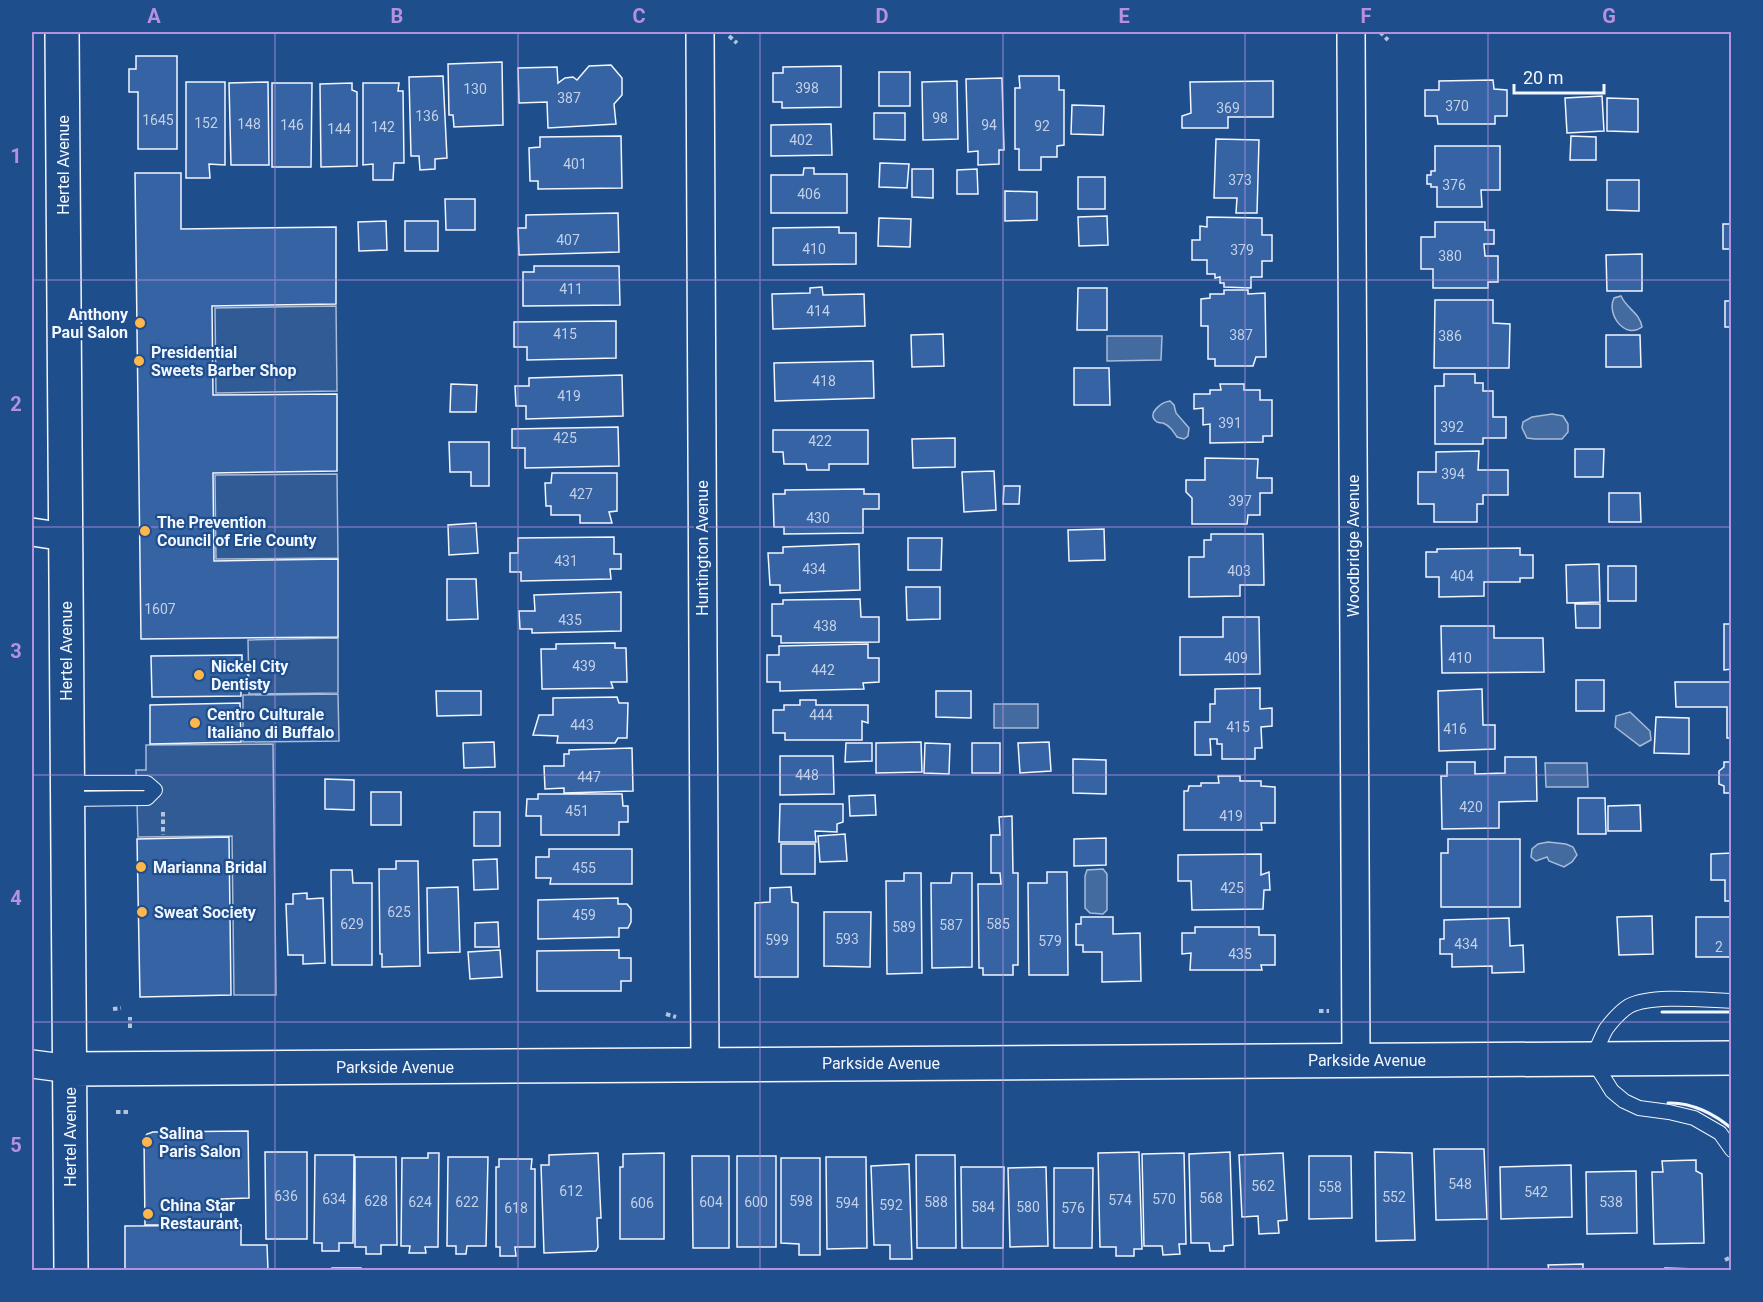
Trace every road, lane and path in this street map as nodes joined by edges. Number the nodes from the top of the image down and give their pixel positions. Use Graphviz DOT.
graph roads {
  1 [pos="62,32"];
  2 [pos="700,32"];
  3 [pos="1351,32"];
  4 [pos="1379,32"];
  5 [pos="729,36"];
  6 [pos="1388,40"];
  7 [pos="737,43"];
  8 [pos="32,532"];
  9 [pos="65,537"];
  10 [pos="66,791"];
  11 [pos="163,811"];
  12 [pos="163,835"];
  13 [pos="1731,1001"];
  14 [pos="121,1008"];
  15 [pos="113,1009"];
  16 [pos="666,1014"];
  17 [pos="130,1017"];
  18 [pos="676,1017"];
  19 [pos="130,1028"];
  20 [pos="1731,1058"];
  21 [pos="1592,1059"];
  22 [pos="1356,1060"];
  23 [pos="32,1064"];
  24 [pos="705,1064"];
  25 [pos="70,1069"];
  26 [pos="116,1112"];
  27 [pos="131,1112"];
  28 [pos="1731,1150"];
  29 [pos="70,1270"];
  1 -- 9 [label="street, Hertel Avenue"];
  2 -- 24 [label="street, Huntington Avenue"];
  3 -- 22 [label="street, Woodbridge Avenue"];
  4 -- 6 [label="path"];
  5 -- 7 [label="path"];
  8 -- 9 [label="street"];
  9 -- 10 [label="street, Hertel Avenue"];
  10 -- 10 [label="lane"];
  10 -- 25 [label="street, Hertel Avenue"];
  11 -- 12 [label="path"];
  13 -- 21 [label="lane"];
  14 -- 15 [label="path"];
  16 -- 18 [label="path"];
  17 -- 19 [label="path"];
  20 -- 21 [label="street, Parkside Avenue"];
  21 -- 22 [label="street, Parkside Avenue"];
  21 -- 28 [label="lane"];
  22 -- 24 [label="street, Parkside Avenue"];
  23 -- 25 [label="street, Parkside Avenue"];
  24 -- 25 [label="street, Parkside Avenue"];
  25 -- 29 [label="street, Hertel Avenue"];
  26 -- 27 [label="path"];
}
